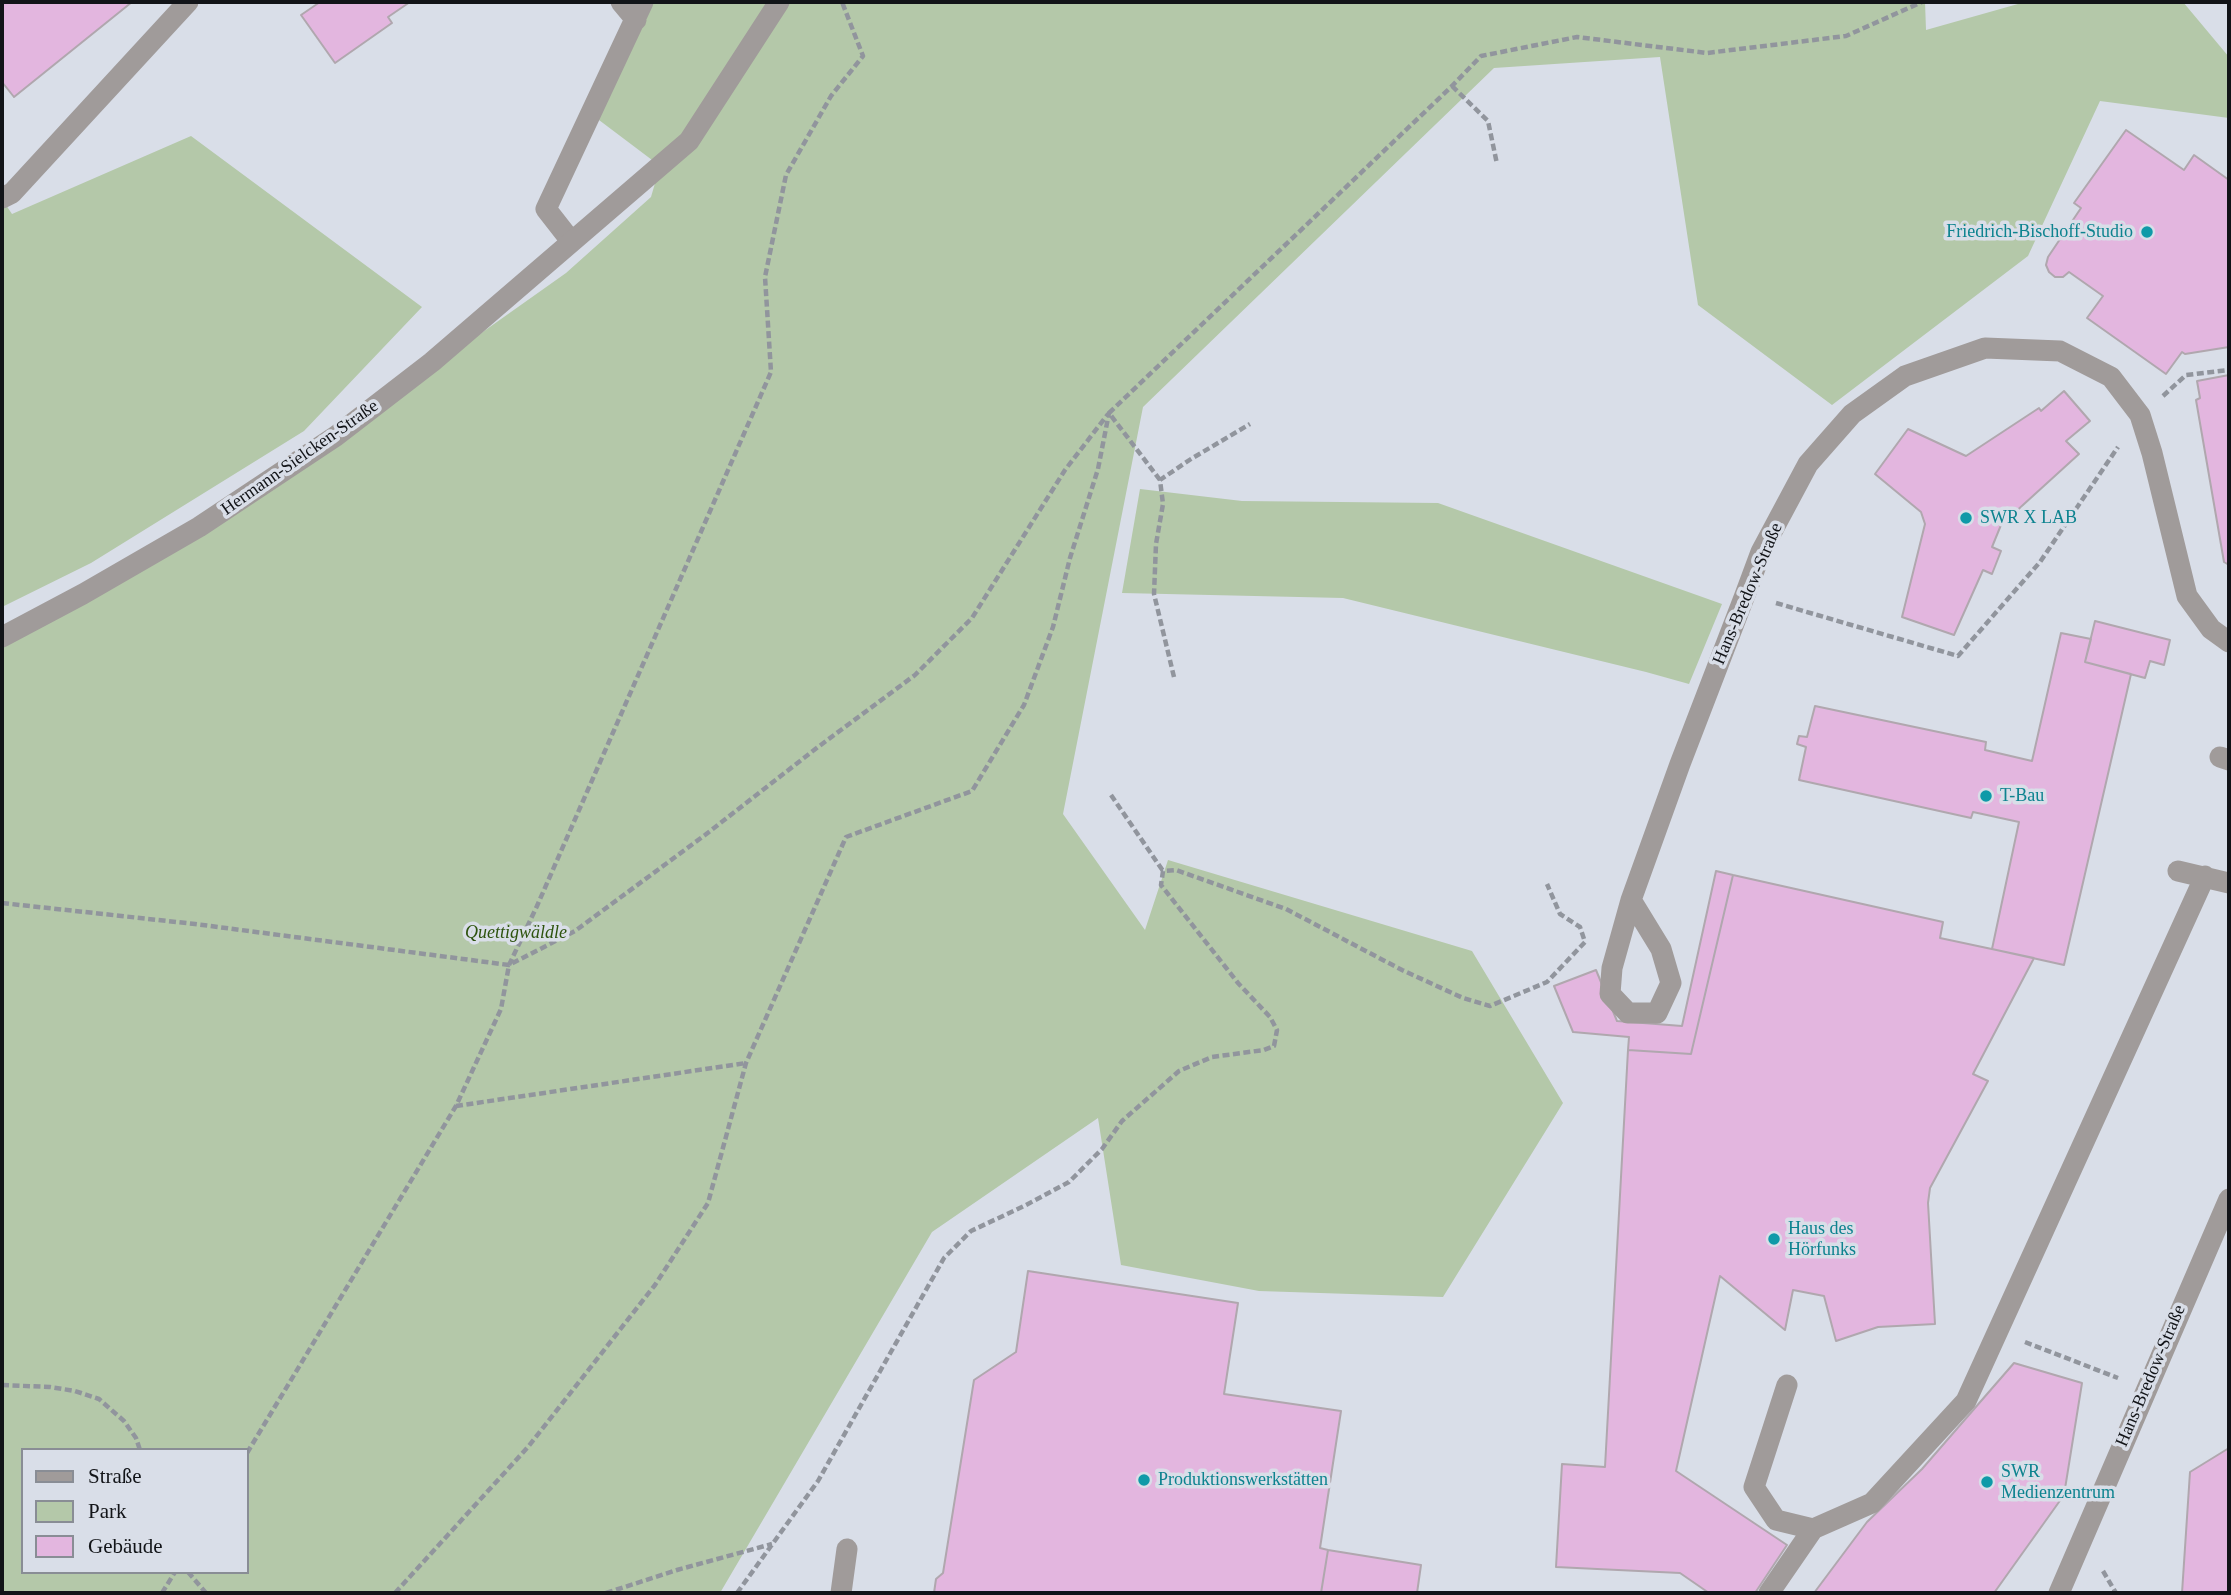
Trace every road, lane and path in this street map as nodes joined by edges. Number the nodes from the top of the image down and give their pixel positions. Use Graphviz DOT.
graph roads {
  1 [pos="188,2"];
  2 [pos="621,2"];
  3 [pos="779,2"];
  4 [pos="842,2"];
  5 [pos="1922,2"];
  6 [pos="640,11"];
  7 [pos="1452,86"];
  8 [pos="1497,164"];
  9 [pos="2,198"];
  10 [pos="571,241"];
  11 [pos="2229,370"];
  12 [pos="2162,397"];
  13 [pos="1109,413"];
  14 [pos="2140,415"];
  15 [pos="1250,424"];
  16 [pos="1160,480"];
  17 [pos="1745,594"];
  18 [pos="2,637"];
  19 [pos="2229,642"];
  20 [pos="1174,677"];
  21 [pos="1111,795"];
  22 [pos="2179,870"];
  23 [pos="1163,871"];
  24 [pos="2205,876"];
  25 [pos="2229,883"];
  26 [pos="1547,884"];
  27 [pos="1631,900"];
  28 [pos="2,903"];
  29 [pos="509,965"];
  30 [pos="746,1063"];
  31 [pos="456,1106"];
  32 [pos="2229,1199"];
  33 [pos="1998,1331"];
  34 [pos="2,1385"];
  35 [pos="1787,1385"];
  36 [pos="2145,1391"];
  37 [pos="140,1448"];
  38 [pos="248,1451"];
  39 [pos="1813,1529"];
  40 [pos="773,1543"];
  41 [pos="847,1549"];
  42 [pos="174,1574"];
  43 [pos="189,1574"];
  44 [pos="162,1593"];
  45 [pos="206,1593"];
  46 [pos="395,1593"];
  47 [pos="606,1593"];
  48 [pos="737,1593"];
  49 [pos="841,1593"];
  50 [pos="1769,1593"];
  51 [pos="2059,1593"];
  1 -- 9 [label="street"];
  2 -- 6 [label="street"];
  3 -- 10 [label="street, Hermann-Sielcken-Straße"];
  4 -- 29 [label="path"];
  5 -- 7 [label="path"];
  6 -- 10 [label="street"];
  7 -- 8 [label="path"];
  7 -- 13 [label="path"];
  10 -- 18 [label="street, Hermann-Sielcken-Straße"];
  11 -- 12 [label="path"];
  13 -- 16 [label="path"];
  13 -- 29 [label="path"];
  13 -- 30 [label="path"];
  14 -- 17 [label="path"];
  14 -- 17 [label="street, Hans-Bredow-Straße"];
  14 -- 19 [label="street, Hans-Bredow-Straße"];
  15 -- 16 [label="path"];
  16 -- 20 [label="path"];
  17 -- 27 [label="street, Hans-Bredow-Straße"];
  21 -- 23 [label="path"];
  22 -- 24 [label="street"];
  23 -- 26 [label="path"];
  23 -- 40 [label="path"];
  24 -- 25 [label="street"];
  24 -- 33 [label="street"];
  27 -- 27 [label="street, Hans-Bredow-Straße"];
  28 -- 29 [label="path"];
  29 -- 31 [label="path"];
  30 -- 31 [label="path"];
  30 -- 46 [label="path"];
  31 -- 38 [label="path"];
  32 -- 36 [label="street, Hans-Bredow-Straße"];
  33 -- 36 [label="path"];
  33 -- 39 [label="street"];
  34 -- 37 [label="path"];
  35 -- 39 [label="street"];
  36 -- 51 [label="street, Hans-Bredow-Straße"];
  39 -- 50 [label="street"];
  40 -- 47 [label="path"];
  40 -- 48 [label="path"];
  41 -- 49 [label="street"];
  42 -- 44 [label="path"];
  43 -- 45 [label="path"];
}
